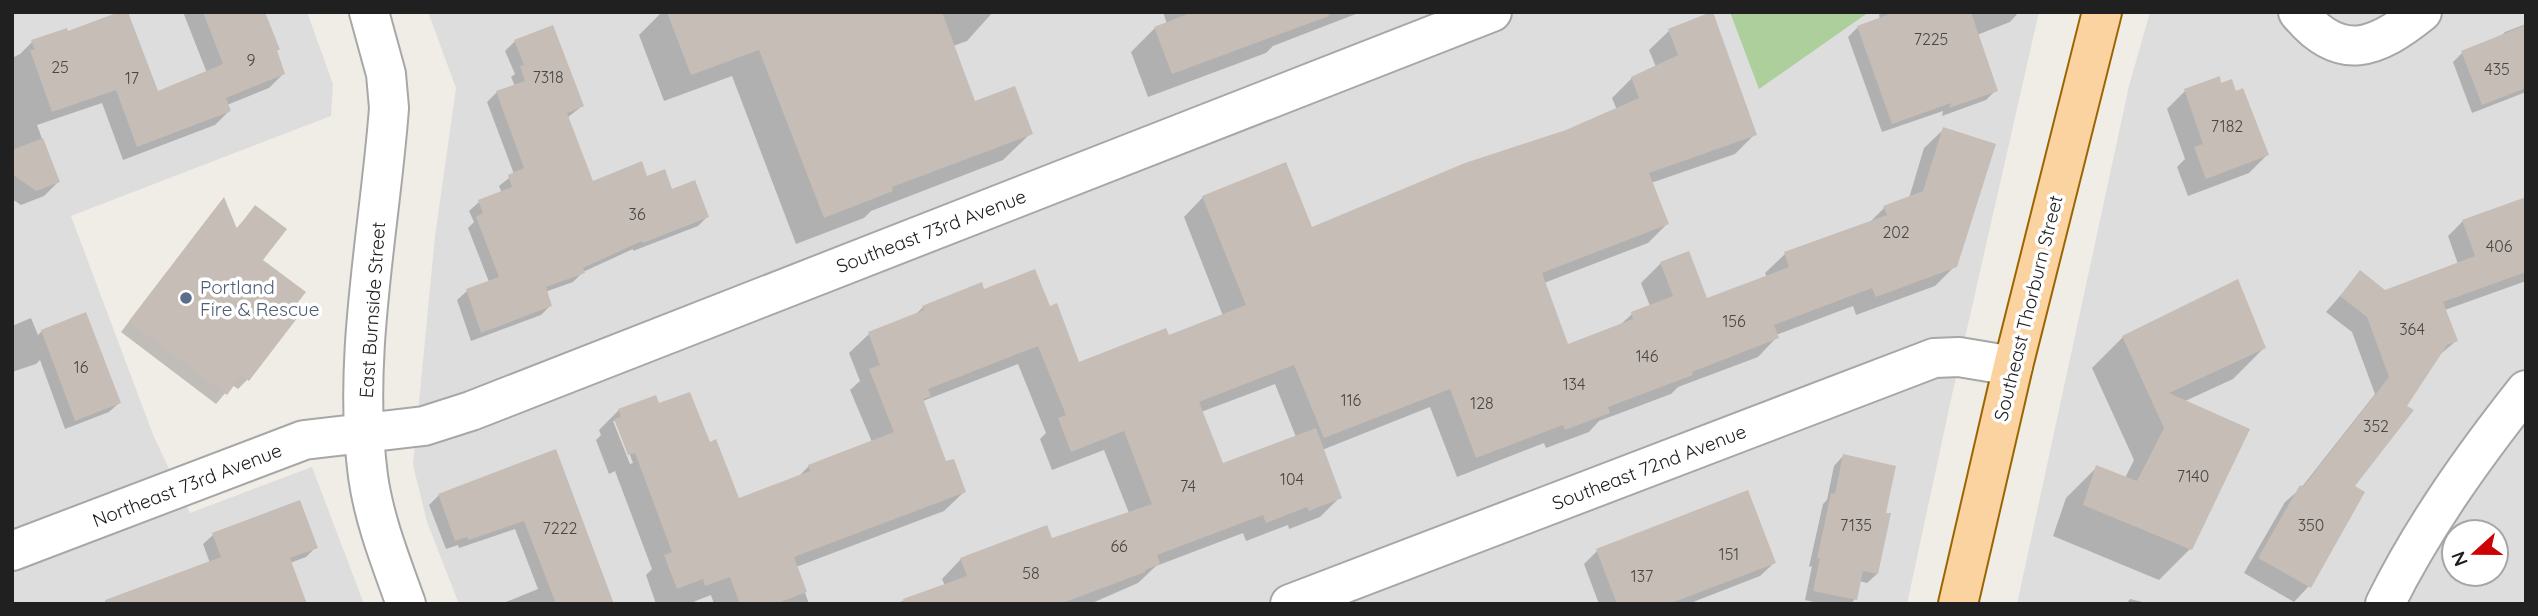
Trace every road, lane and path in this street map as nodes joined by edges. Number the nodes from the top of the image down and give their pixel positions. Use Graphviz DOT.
graph roads {
  1 [pos="369,12"];
  2 [pos="1492,12"];
  3 [pos="2102,12"];
  4 [pos="2298,12"];
  5 [pos="2422,12"];
  6 [pos="2013,366"];
  7 [pos="2526,390"];
  8 [pos="364,432"];
  9 [pos="12,551"];
  10 [pos="407,604"];
  11 [pos="1290,604"];
  12 [pos="1958,604"];
  13 [pos="2385,604"];
  1 -- 8 [label="street, East Burnside Street"];
  2 -- 8 [label="street, Southeast 73rd Avenue"];
  3 -- 6 [label="main road, Southeast Thorburn Street"];
  4 -- 5 [label="street"];
  6 -- 11 [label="street, Southeast 72nd Avenue"];
  6 -- 12 [label="main road, Southeast Thorburn Street"];
  7 -- 13 [label="street"];
  8 -- 9 [label="street, Northeast 73rd Avenue"];
  8 -- 10 [label="street, East Burnside Street"];
}
